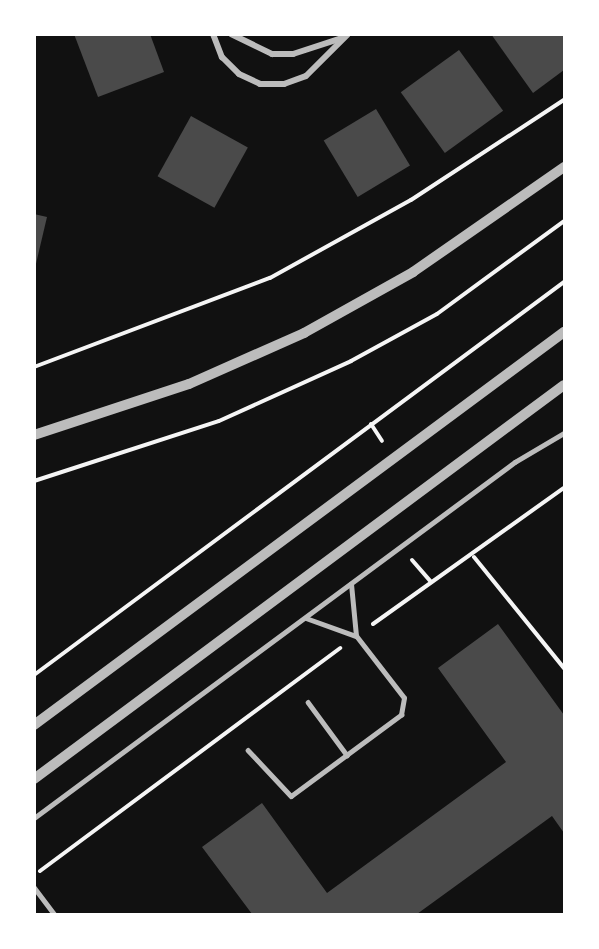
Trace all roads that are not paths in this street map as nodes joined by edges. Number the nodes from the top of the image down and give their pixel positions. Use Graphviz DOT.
graph roads {
  1 [pos="213,34"];
  2 [pos="231,34"];
  3 [pos="347,35"];
  4 [pos="564,166"];
  5 [pos="564,332"];
  6 [pos="564,385"];
  7 [pos="564,432"];
  8 [pos="34,435"];
  9 [pos="351,584"];
  10 [pos="305,618"];
  11 [pos="356,636"];
  12 [pos="308,702"];
  13 [pos="34,725"];
  14 [pos="248,750"];
  15 [pos="347,755"];
  16 [pos="34,779"];
  17 [pos="34,818"];
  18 [pos="34,887"];
  19 [pos="34,892"];
  20 [pos="40,897"];
  21 [pos="54,915"];
  1 -- 3 [label="street"];
  2 -- 3 [label="street"];
  4 -- 8 [label="street"];
  5 -- 13 [label="street"];
  6 -- 16 [label="street"];
  7 -- 9 [label="lane"];
  9 -- 10 [label="lane"];
  9 -- 11 [label="lane"];
  10 -- 11 [label="lane"];
  10 -- 17 [label="lane"];
  11 -- 15 [label="lane"];
  12 -- 15 [label="lane"];
  14 -- 15 [label="lane"];
  18 -- 20 [label="lane"];
  19 -- 20 [label="lane"];
  20 -- 21 [label="lane"];
}
